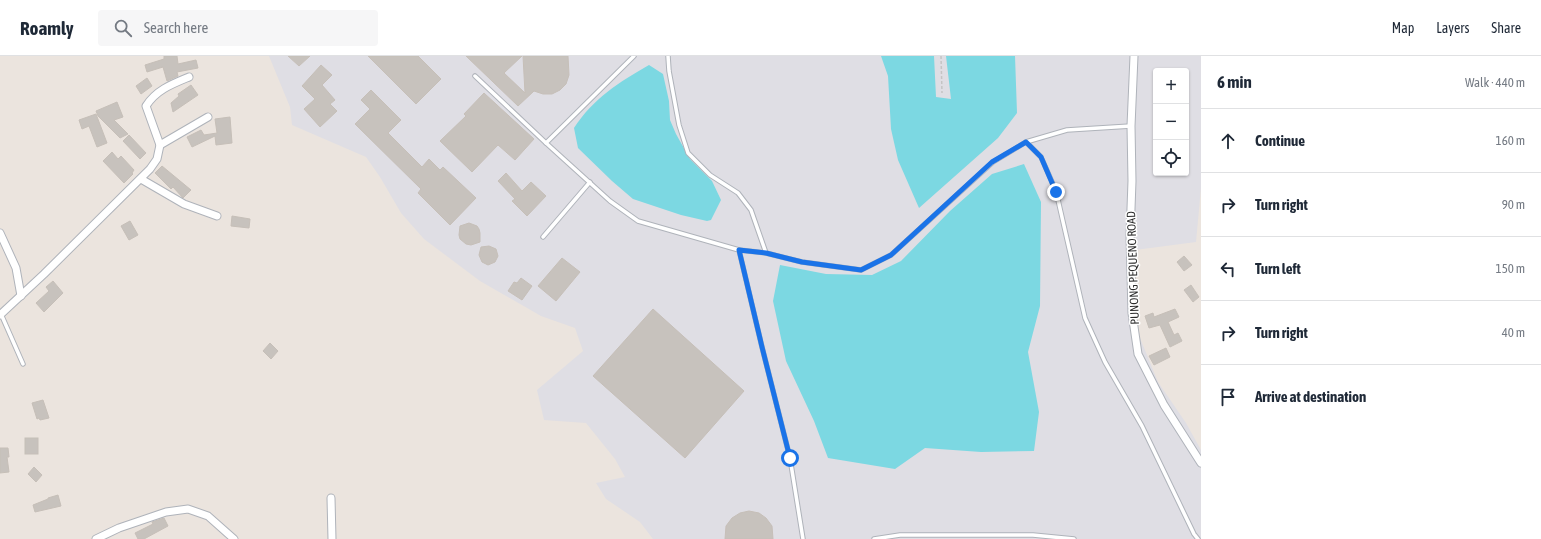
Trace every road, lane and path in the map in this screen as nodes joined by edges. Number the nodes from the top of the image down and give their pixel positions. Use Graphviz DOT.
graph roads {
  1 [pos="634,56"];
  2 [pos="668,56"];
  3 [pos="941,56"];
  4 [pos="1134,56"];
  5 [pos="475,76"];
  6 [pos="189,77"];
  7 [pos="942,93"];
  8 [pos="208,117"];
  9 [pos="1131,126"];
  10 [pos="1026,142"];
  11 [pos="546,143"];
  12 [pos="160,145"];
  13 [pos="142,179"];
  14 [pos="590,182"];
  15 [pos="217,216"];
  16 [pos="0,233"];
  17 [pos="543,237"];
  18 [pos="739,250"];
  19 [pos="766,253"];
  20 [pos="21,296"];
  21 [pos="0,315"];
  22 [pos="23,364"];
  23 [pos="1201,463"];
  24 [pos="332,498"];
  25 [pos="96,539"];
  26 [pos="234,539"];
  27 [pos="332,539"];
  28 [pos="803,539"];
  29 [pos="874,539"];
  30 [pos="1074,539"];
  31 [pos="1198,539"];
  1 -- 11 [label="lane"];
  2 -- 19 [label="lane"];
  3 -- 7 [label="path"];
  4 -- 9 [label="street, PUNONG PEQUENO ROAD"];
  5 -- 11 [label="lane"];
  6 -- 12 [label="street"];
  8 -- 12 [label="street"];
  9 -- 10 [label="lane"];
  9 -- 23 [label="street, PUNONG PEQUENO ROAD"];
  10 -- 19 [label="lane"];
  10 -- 31 [label="lane"];
  11 -- 14 [label="lane"];
  12 -- 13 [label="street"];
  13 -- 15 [label="street"];
  13 -- 20 [label="street"];
  14 -- 17 [label="lane"];
  14 -- 18 [label="lane"];
  16 -- 20 [label="street"];
  18 -- 19 [label="lane"];
  18 -- 28 [label="lane"];
  20 -- 21 [label="street"];
  21 -- 22 [label="lane"];
  24 -- 27 [label="street"];
  25 -- 26 [label="street"];
  29 -- 30 [label="lane"];
}
